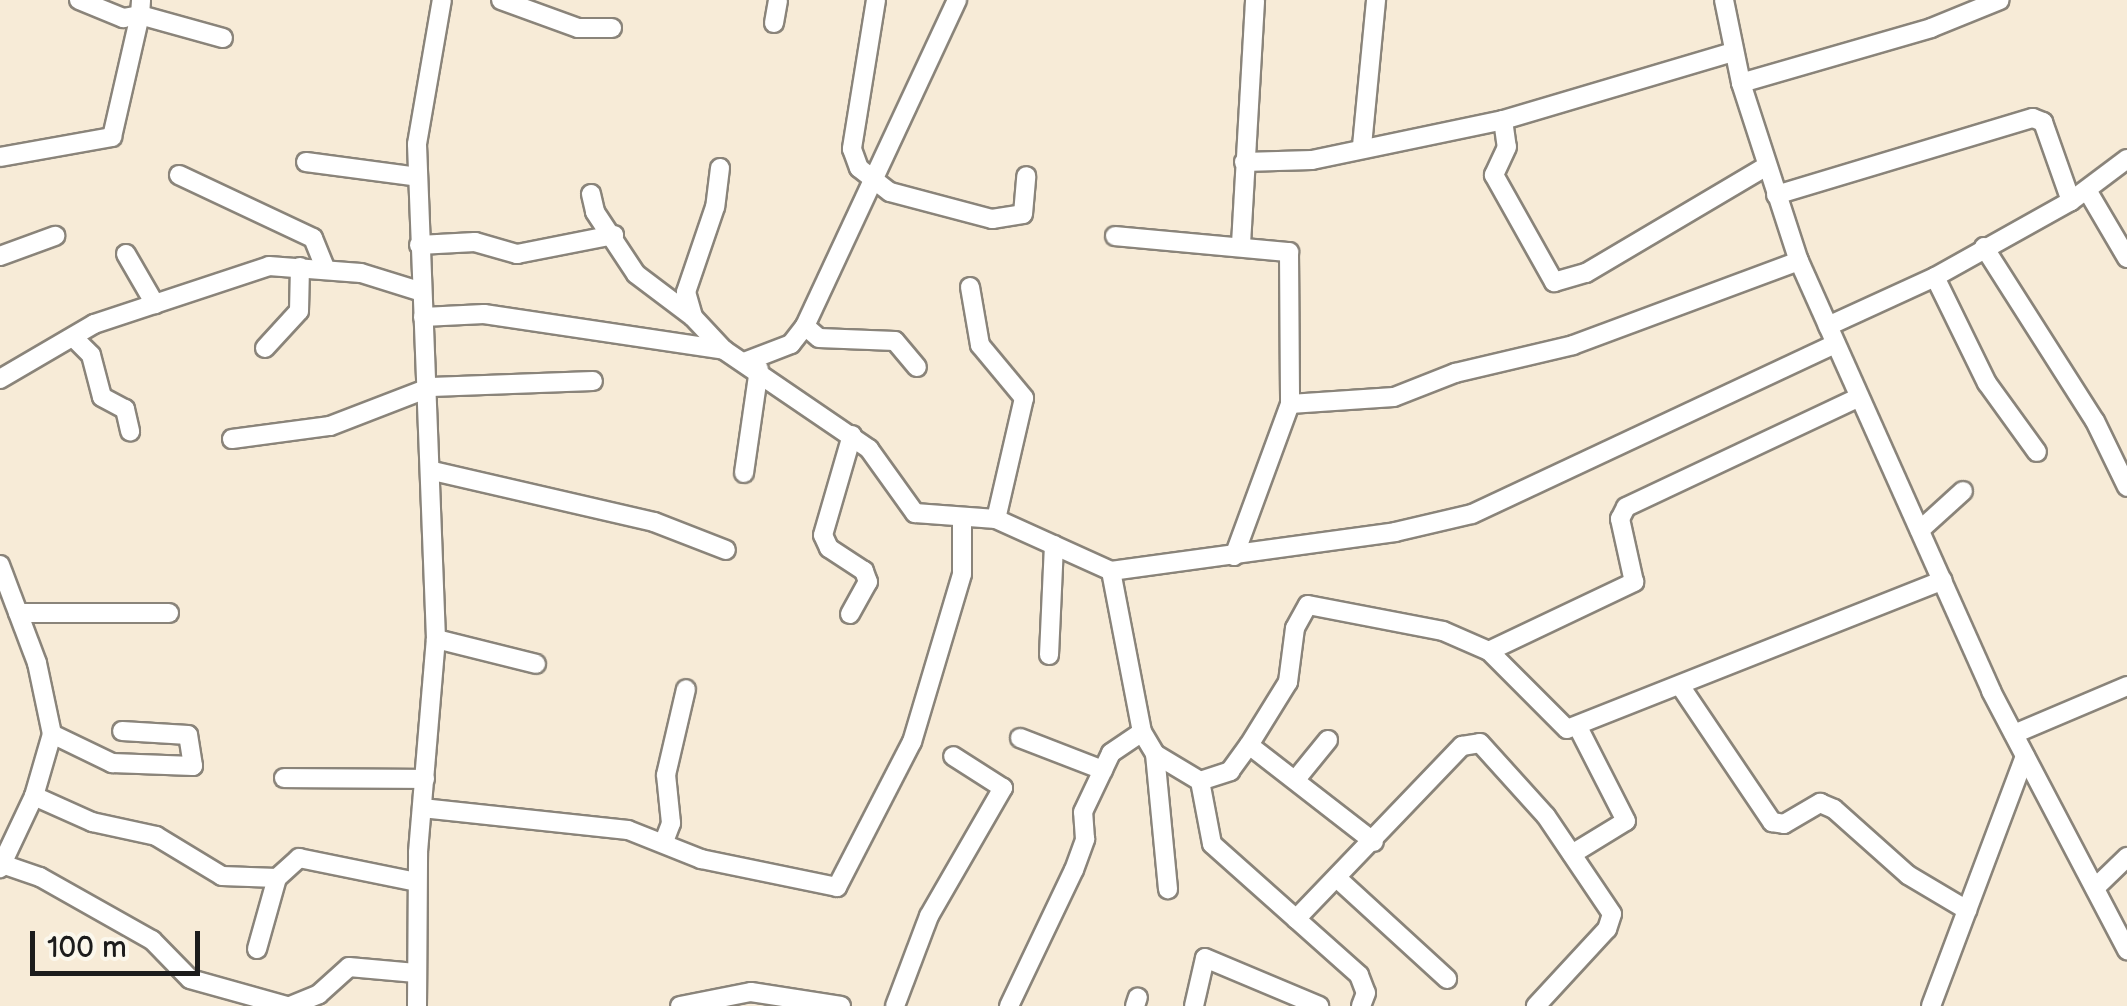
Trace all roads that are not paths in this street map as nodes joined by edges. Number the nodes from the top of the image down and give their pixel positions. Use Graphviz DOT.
graph roads {
  1 [pos="79,0"];
  2 [pos="442,0"];
  3 [pos="501,0"];
  4 [pos="778,0"];
  5 [pos="876,0"];
  6 [pos="957,0"];
  7 [pos="1255,0"];
  8 [pos="1376,0"];
  9 [pos="1724,0"];
  10 [pos="2000,0"];
  11 [pos="141,8"];
  12 [pos="774,23"];
  13 [pos="612,28"];
  14 [pos="222,38"];
  15 [pos="1733,52"];
  16 [pos="1741,83"];
  17 [pos="1503,120"];
  18 [pos="1362,146"];
  19 [pos="0,157"];
  20 [pos="2127,160"];
  21 [pos="306,162"];
  22 [pos="1244,162"];
  23 [pos="1766,166"];
  24 [pos="720,168"];
  25 [pos="179,175"];
  26 [pos="1026,176"];
  27 [pos="418,178"];
  28 [pos="875,184"];
  29 [pos="2088,190"];
  30 [pos="591,194"];
  31 [pos="1776,195"];
  32 [pos="2070,201"];
  33 [pos="614,235"];
  34 [pos="55,236"];
  35 [pos="1115,236"];
  36 [pos="419,244"];
  37 [pos="1241,244"];
  38 [pos="1984,247"];
  39 [pos="126,254"];
  40 [pos="0,256"];
  41 [pos="2127,258"];
  42 [pos="1799,261"];
  43 [pos="300,267"];
  44 [pos="325,268"];
  45 [pos="1935,278"];
  46 [pos="970,287"];
  47 [pos="419,291"];
  48 [pos="154,304"];
  49 [pos="423,316"];
  50 [pos="693,317"];
  51 [pos="806,326"];
  52 [pos="1828,326"];
  53 [pos="74,338"];
  54 [pos="1835,344"];
  55 [pos="265,348"];
  56 [pos="724,350"];
  57 [pos="753,365"];
  58 [pos="917,367"];
  59 [pos="0,379"];
  60 [pos="593,381"];
  61 [pos="431,387"];
  62 [pos="1858,398"];
  63 [pos="1290,404"];
  64 [pos="130,431"];
  65 [pos="852,435"];
  66 [pos="232,439"];
  67 [pos="2037,452"];
  68 [pos="434,470"];
  69 [pos="744,473"];
  70 [pos="2127,487"];
  71 [pos="1964,491"];
  72 [pos="962,518"];
  73 [pos="996,518"];
  74 [pos="1920,530"];
  75 [pos="1054,545"];
  76 [pos="726,550"];
  77 [pos="1234,556"];
  78 [pos="0,566"];
  79 [pos="1110,571"];
  80 [pos="1943,580"];
  81 [pos="18,613"];
  82 [pos="169,613"];
  83 [pos="850,614"];
  84 [pos="436,639"];
  85 [pos="1490,651"];
  86 [pos="1049,655"];
  87 [pos="536,664"];
  88 [pos="1681,687"];
  89 [pos="686,689"];
  90 [pos="2125,691"];
  91 [pos="1578,728"];
  92 [pos="122,731"];
  93 [pos="1142,732"];
  94 [pos="52,734"];
  95 [pos="2014,734"];
  96 [pos="1020,738"];
  97 [pos="1328,740"];
  98 [pos="1249,746"];
  99 [pos="1155,754"];
  100 [pos="953,756"];
  101 [pos="2025,756"];
  102 [pos="1104,770"];
  103 [pos="284,778"];
  104 [pos="1297,778"];
  105 [pos="425,779"];
  106 [pos="1200,781"];
  107 [pos="34,796"];
  108 [pos="422,808"];
  109 [pos="665,839"];
  110 [pos="1374,842"];
  111 [pos="418,852"];
  112 [pos="1572,854"];
  113 [pos="2127,857"];
  114 [pos="1,866"];
  115 [pos="390,871"];
  116 [pos="277,878"];
  117 [pos="1338,878"];
  118 [pos="418,882"];
  119 [pos="2094,888"];
  120 [pos="1168,889"];
  121 [pos="1967,910"];
  122 [pos="1296,920"];
  123 [pos="257,949"];
  124 [pos="2127,950"];
  125 [pos="416,973"];
  126 [pos="1447,979"];
  127 [pos="798,1001"];
  128 [pos="288,1006"];
  129 [pos="417,1006"];
  130 [pos="680,1006"];
  131 [pos="841,1006"];
  132 [pos="896,1006"];
  133 [pos="1009,1006"];
  134 [pos="1194,1006"];
  135 [pos="1320,1006"];
  136 [pos="1361,1006"];
  137 [pos="1536,1006"];
  138 [pos="1931,1006"];
  1 -- 11 [label="street"];
  2 -- 27 [label="street"];
  3 -- 13 [label="street"];
  4 -- 12 [label="street"];
  5 -- 28 [label="street"];
  6 -- 28 [label="street"];
  7 -- 22 [label="street"];
  8 -- 18 [label="street"];
  9 -- 15 [label="street"];
  10 -- 16 [label="street"];
  11 -- 14 [label="street"];
  11 -- 19 [label="street"];
  15 -- 16 [label="street"];
  15 -- 17 [label="street"];
  16 -- 23 [label="street"];
  17 -- 18 [label="street"];
  17 -- 23 [label="street"];
  18 -- 22 [label="street"];
  20 -- 29 [label="street"];
  21 -- 27 [label="street"];
  22 -- 37 [label="street"];
  23 -- 31 [label="street"];
  24 -- 50 [label="street"];
  25 -- 44 [label="street"];
  26 -- 28 [label="street"];
  27 -- 36 [label="street"];
  28 -- 51 [label="street"];
  29 -- 32 [label="street"];
  29 -- 41 [label="street"];
  30 -- 33 [label="street"];
  31 -- 32 [label="street"];
  31 -- 42 [label="street"];
  32 -- 38 [label="street"];
  33 -- 36 [label="street"];
  33 -- 50 [label="street"];
  34 -- 40 [label="street"];
  35 -- 37 [label="street"];
  36 -- 47 [label="street"];
  37 -- 63 [label="street"];
  38 -- 45 [label="street"];
  38 -- 70 [label="street"];
  39 -- 48 [label="street"];
  42 -- 52 [label="street"];
  42 -- 63 [label="street"];
  43 -- 44 [label="street"];
  43 -- 48 [label="street"];
  43 -- 55 [label="street"];
  44 -- 47 [label="street"];
  45 -- 52 [label="street"];
  45 -- 67 [label="street"];
  46 -- 73 [label="street"];
  47 -- 49 [label="street"];
  48 -- 53 [label="street"];
  49 -- 56 [label="street"];
  49 -- 61 [label="street"];
  50 -- 56 [label="street"];
  51 -- 57 [label="street"];
  51 -- 58 [label="street"];
  52 -- 54 [label="street"];
  53 -- 59 [label="street"];
  53 -- 64 [label="street"];
  54 -- 62 [label="street"];
  54 -- 77 [label="street"];
  56 -- 57 [label="street"];
  57 -- 65 [label="street"];
  57 -- 69 [label="street"];
  60 -- 61 [label="street"];
  61 -- 66 [label="street"];
  61 -- 68 [label="street"];
  62 -- 74 [label="street"];
  62 -- 85 [label="street"];
  63 -- 77 [label="street"];
  65 -- 72 [label="street"];
  65 -- 83 [label="street"];
  68 -- 76 [label="street"];
  68 -- 84 [label="street"];
  71 -- 74 [label="street"];
  72 -- 73 [label="street"];
  72 -- 109 [label="street"];
  73 -- 75 [label="street"];
  74 -- 80 [label="street"];
  75 -- 79 [label="street"];
  75 -- 86 [label="street"];
  77 -- 79 [label="street"];
  78 -- 81 [label="street"];
  79 -- 93 [label="street"];
  80 -- 88 [label="street"];
  80 -- 95 [label="street"];
  81 -- 82 [label="street"];
  81 -- 94 [label="street"];
  84 -- 87 [label="street"];
  84 -- 105 [label="street"];
  85 -- 91 [label="street"];
  85 -- 98 [label="street"];
  88 -- 91 [label="street"];
  88 -- 121 [label="street"];
  89 -- 109 [label="street"];
  90 -- 95 [label="street"];
  91 -- 112 [label="street"];
  92 -- 94 [label="street"];
  93 -- 99 [label="street"];
  93 -- 102 [label="street"];
  94 -- 107 [label="street"];
  95 -- 101 [label="street"];
  96 -- 102 [label="street"];
  97 -- 104 [label="street"];
  98 -- 104 [label="street"];
  98 -- 106 [label="street"];
  99 -- 106 [label="street"];
  99 -- 120 [label="street"];
  100 -- 132 [label="street"];
  101 -- 119 [label="street"];
  101 -- 121 [label="street"];
  102 -- 133 [label="street"];
  103 -- 105 [label="street"];
  104 -- 110 [label="street"];
  105 -- 108 [label="street"];
  106 -- 122 [label="street"];
  107 -- 114 [label="street"];
  107 -- 116 [label="street"];
  108 -- 109 [label="street"];
  108 -- 111 [label="street"];
  110 -- 112 [label="street"];
  110 -- 117 [label="street"];
  111 -- 115 [label="street"];
  111 -- 118 [label="street"];
  112 -- 137 [label="street"];
  113 -- 119 [label="street"];
  114 -- 128 [label="street"];
  115 -- 116 [label="street"];
  115 -- 118 [label="street"];
  116 -- 123 [label="street"];
  117 -- 122 [label="street"];
  117 -- 126 [label="street"];
  118 -- 125 [label="street"];
  119 -- 124 [label="street"];
  121 -- 138 [label="street"];
  122 -- 136 [label="street"];
  125 -- 128 [label="street"];
  125 -- 129 [label="street"];
  127 -- 130 [label="street"];
  127 -- 131 [label="street"];
  134 -- 135 [label="street"];
}
